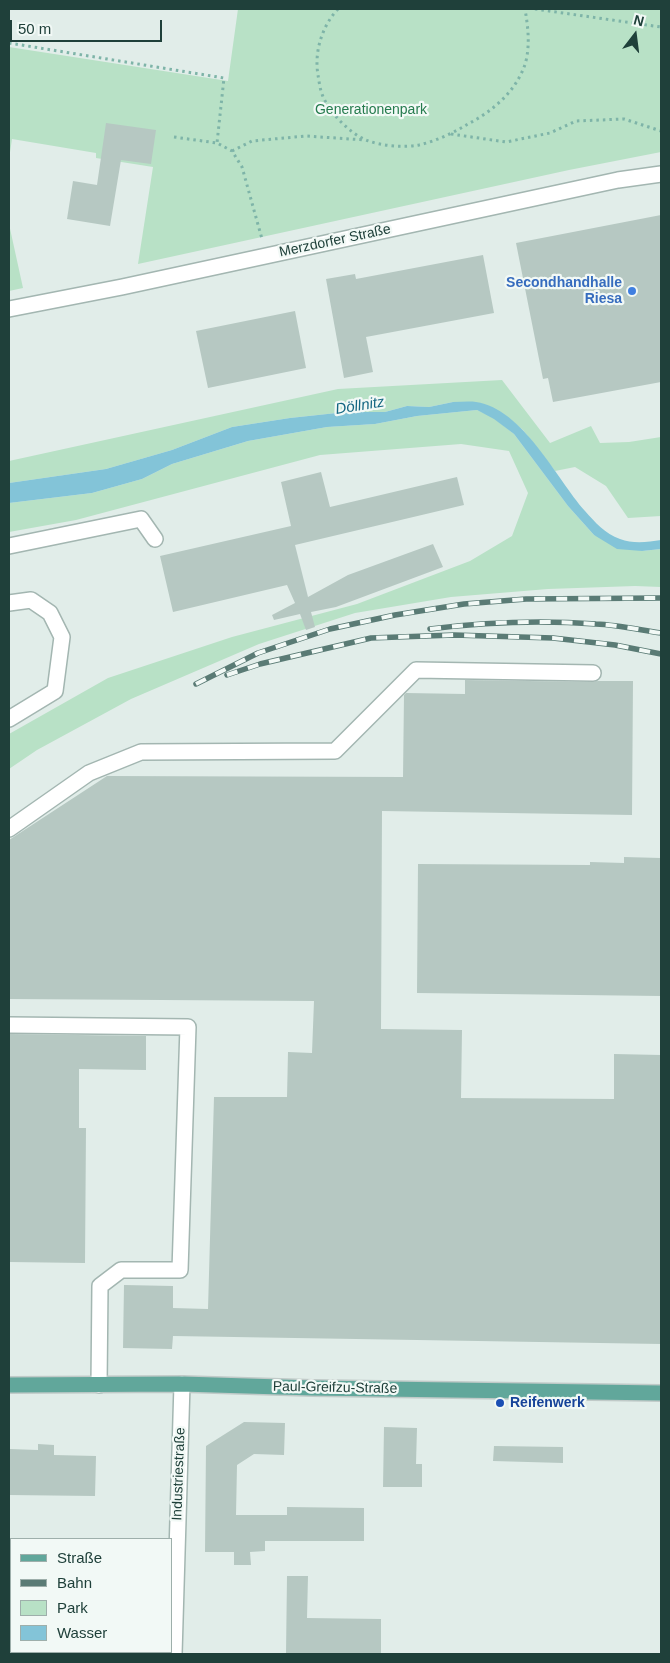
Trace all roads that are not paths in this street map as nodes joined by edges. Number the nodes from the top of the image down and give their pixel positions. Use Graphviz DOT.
graph roads {
  1 [pos="661,174"];
  2 [pos="9,309"];
  3 [pos="155,539"];
  4 [pos="9,546"];
  5 [pos="9,602"];
  6 [pos="593,673"];
  7 [pos="9,719"];
  8 [pos="9,829"];
  9 [pos="9,1025"];
  10 [pos="99,1384"];
  11 [pos="182,1384"];
  12 [pos="9,1385"];
  13 [pos="661,1393"];
  14 [pos="174,1654"];
  1 -- 2 [label="street, Merzdorfer Straße"];
  3 -- 4 [label="street"];
  5 -- 7 [label="street"];
  6 -- 8 [label="street"];
  9 -- 10 [label="street"];
  10 -- 11 [label="main road, Paul-Greifzu-Straße"];
  10 -- 12 [label="main road, Paul-Greifzu-Straße"];
  11 -- 13 [label="main road, Paul-Greifzu-Straße"];
  11 -- 14 [label="street, Industriestraße"];
}
